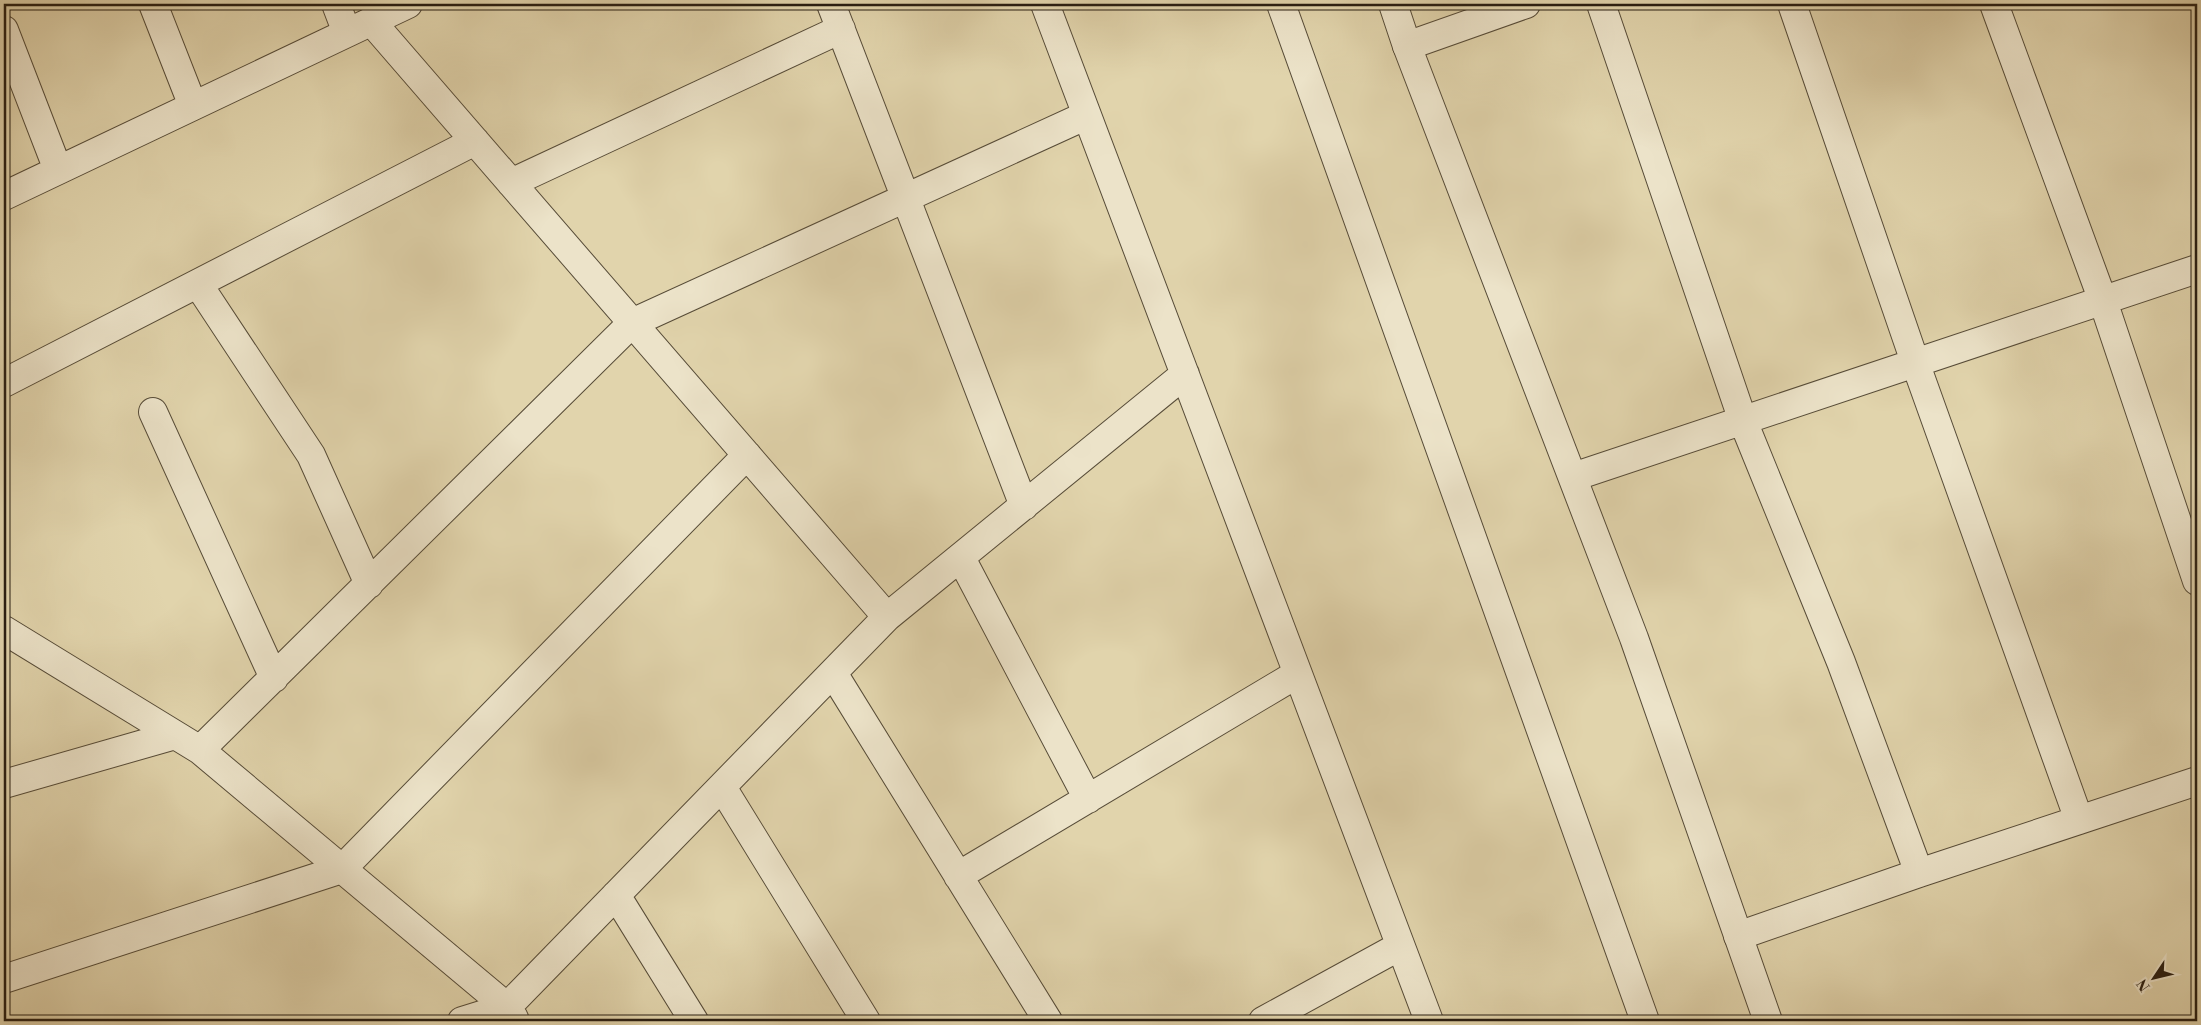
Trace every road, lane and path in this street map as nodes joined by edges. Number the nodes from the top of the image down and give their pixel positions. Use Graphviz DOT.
graph roads {
  1 [pos="153,4"];
  2 [pos="336,4"];
  3 [pos="408,4"];
  4 [pos="831,4"];
  5 [pos="1045,4"];
  6 [pos="1281,4"];
  7 [pos="1393,4"];
  8 [pos="1526,4"];
  9 [pos="1602,4"];
  10 [pos="1792,4"];
  11 [pos="1994,4"];
  12 [pos="359,27"];
  13 [pos="841,29"];
  14 [pos="4,30"];
  15 [pos="1407,46"];
  16 [pos="193,106"];
  17 [pos="1087,116"];
  18 [pos="475,141"];
  19 [pos="58,170"];
  20 [pos="512,184"];
  21 [pos="4,196"];
  22 [pos="906,198"];
  23 [pos="2197,269"];
  24 [pos="198,284"];
  25 [pos="2103,301"];
  26 [pos="632,323"];
  27 [pos="1915,362"];
  28 [pos="1185,374"];
  29 [pos="4,383"];
  30 [pos="153,412"];
  31 [pos="1743,421"];
  32 [pos="747,455"];
  33 [pos="1573,477"];
  34 [pos="1024,506"];
  35 [pos="961,558"];
  36 [pos="2197,581"];
  37 [pos="369,584"];
  38 [pos="887,617"];
  39 [pos="4,630"];
  40 [pos="833,673"];
  41 [pos="1297,674"];
  42 [pos="274,678"];
  43 [pos="175,735"];
  44 [pos="200,750"];
  45 [pos="2197,781"];
  46 [pos="4,784"];
  47 [pos="722,787"];
  48 [pos="1088,799"];
  49 [pos="2079,820"];
  50 [pos="342,869"];
  51 [pos="1919,873"];
  52 [pos="958,876"];
  53 [pos="616,895"];
  54 [pos="1738,936"];
  55 [pos="1400,946"];
  56 [pos="4,979"];
  57 [pos="511,1014"];
  58 [pos="462,1021"];
  59 [pos="694,1021"];
  60 [pos="866,1021"];
  61 [pos="1048,1021"];
  62 [pos="1263,1021"];
  63 [pos="1429,1021"];
  64 [pos="1645,1021"];
  65 [pos="1768,1021"];
  1 -- 16 [label="street"];
  2 -- 12 [label="street"];
  3 -- 12 [label="street"];
  4 -- 13 [label="street"];
  5 -- 17 [label="street"];
  6 -- 64 [label="street"];
  7 -- 15 [label="street"];
  8 -- 15 [label="street"];
  9 -- 31 [label="street"];
  10 -- 27 [label="street"];
  11 -- 25 [label="street"];
  12 -- 16 [label="street"];
  12 -- 18 [label="street"];
  13 -- 20 [label="street"];
  13 -- 22 [label="street"];
  14 -- 19 [label="street"];
  15 -- 33 [label="street"];
  16 -- 19 [label="street"];
  17 -- 22 [label="street"];
  17 -- 28 [label="street"];
  18 -- 20 [label="street"];
  18 -- 24 [label="street"];
  19 -- 21 [label="street"];
  20 -- 26 [label="street"];
  22 -- 26 [label="street"];
  22 -- 34 [label="street"];
  23 -- 25 [label="street"];
  24 -- 29 [label="street"];
  24 -- 37 [label="street"];
  25 -- 27 [label="street"];
  25 -- 36 [label="street"];
  26 -- 32 [label="street"];
  26 -- 37 [label="street"];
  27 -- 31 [label="street"];
  27 -- 49 [label="street"];
  28 -- 34 [label="street"];
  28 -- 41 [label="street"];
  30 -- 42 [label="street"];
  31 -- 33 [label="street"];
  31 -- 51 [label="street"];
  32 -- 38 [label="street"];
  32 -- 50 [label="street"];
  33 -- 54 [label="street"];
  34 -- 35 [label="street"];
  35 -- 38 [label="street"];
  35 -- 48 [label="street"];
  37 -- 42 [label="street"];
  38 -- 40 [label="street"];
  39 -- 43 [label="street"];
  40 -- 47 [label="street"];
  40 -- 52 [label="street"];
  41 -- 48 [label="street"];
  41 -- 55 [label="street"];
  42 -- 44 [label="street"];
  43 -- 44 [label="street"];
  43 -- 46 [label="street"];
  44 -- 50 [label="street"];
  45 -- 49 [label="street"];
  47 -- 53 [label="street"];
  47 -- 60 [label="street"];
  48 -- 52 [label="street"];
  49 -- 51 [label="street"];
  50 -- 56 [label="street"];
  50 -- 57 [label="street"];
  51 -- 54 [label="street"];
  52 -- 61 [label="street"];
  53 -- 57 [label="street"];
  53 -- 59 [label="street"];
  54 -- 65 [label="street"];
  55 -- 62 [label="street"];
  55 -- 63 [label="street"];
  57 -- 58 [label="street"];
}
